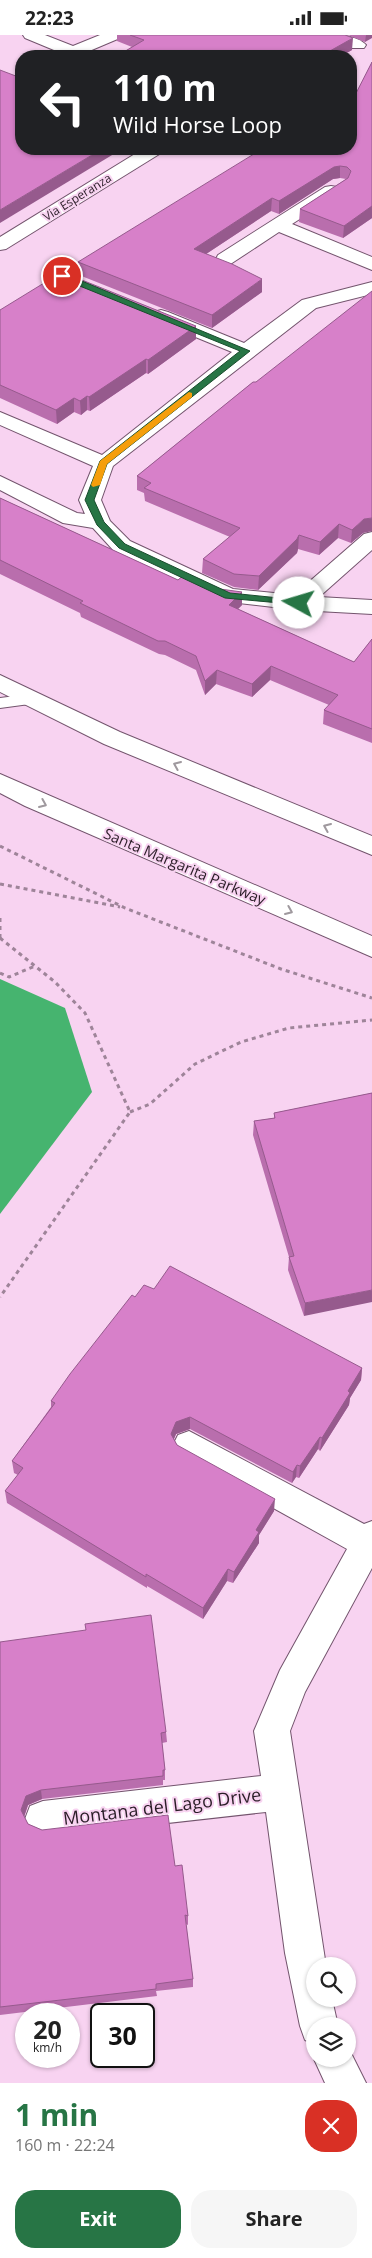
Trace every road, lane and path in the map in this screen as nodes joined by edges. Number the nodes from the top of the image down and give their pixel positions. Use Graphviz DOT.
graph roads {
  1 [pos="31,35"];
  2 [pos="114,35"];
  3 [pos="332,35"];
  4 [pos="358,45"];
  5 [pos="68,50"];
  6 [pos="86,50"];
  7 [pos="145,155"];
  8 [pos="340,185"];
  9 [pos="278,225"];
  10 [pos="0,245"];
  11 [pos="225,259"];
  12 [pos="372,264"];
  13 [pos="372,288"];
  14 [pos="145,310"];
  15 [pos="246,351"];
  16 [pos="0,418"];
  17 [pos="104,463"];
  18 [pos="0,482"];
  19 [pos="100,523"];
  20 [pos="372,539"];
  21 [pos="299,603"];
  22 [pos="372,607"];
  23 [pos="0,683"];
  24 [pos="31,699"];
  25 [pos="0,703"];
  26 [pos="0,782"];
  27 [pos="0,846"];
  28 [pos="372,846"];
  29 [pos="0,883"];
  30 [pos="124,908"];
  31 [pos="0,918"];
  32 [pos="0,938"];
  33 [pos="372,947"];
  34 [pos="35,966"];
  35 [pos="0,973"];
  36 [pos="372,997"];
  37 [pos="372,1020"];
  38 [pos="130,1112"];
  39 [pos="0,1297"];
  40 [pos="189,1445"];
  41 [pos="370,1540"];
  42 [pos="281,1792"];
  43 [pos="43,1819"];
  44 [pos="317,2017"];
  45 [pos="337,2067"];
  46 [pos="346,2083"];
  1 -- 5 [label="street"];
  2 -- 6 [label="street"];
  3 -- 4 [label="street"];
  7 -- 10 [label="street, Via Esperanza"];
  8 -- 9 [label="street"];
  9 -- 11 [label="street"];
  9 -- 12 [label="street"];
  13 -- 15 [label="street"];
  14 -- 15 [label="street"];
  15 -- 17 [label="street"];
  16 -- 17 [label="street"];
  17 -- 19 [label="street"];
  18 -- 19 [label="street"];
  19 -- 21 [label="street"];
  20 -- 21 [label="street"];
  21 -- 22 [label="street"];
  23 -- 24 [label="street"];
  24 -- 25 [label="lane"];
  28 -- 24 [label="street, one-way"];
  26 -- 33 [label="street, Santa Margarita Parkway, one-way"];
  27 -- 30 [label="path"];
  29 -- 30 [label="path"];
  30 -- 36 [label="path"];
  31 -- 32 [label="path"];
  32 -- 34 [label="path"];
  34 -- 35 [label="path"];
  34 -- 38 [label="path"];
  37 -- 38 [label="path"];
  38 -- 39 [label="path"];
  40 -- 41 [label="street, Montana del Lago Drive"];
  41 -- 42 [label="street, Montana del Lago Drive"];
  42 -- 43 [label="street, Montana del Lago Drive"];
  42 -- 44 [label="street, Montana del Lago Drive"];
  45 -- 46 [label="street"];
}
